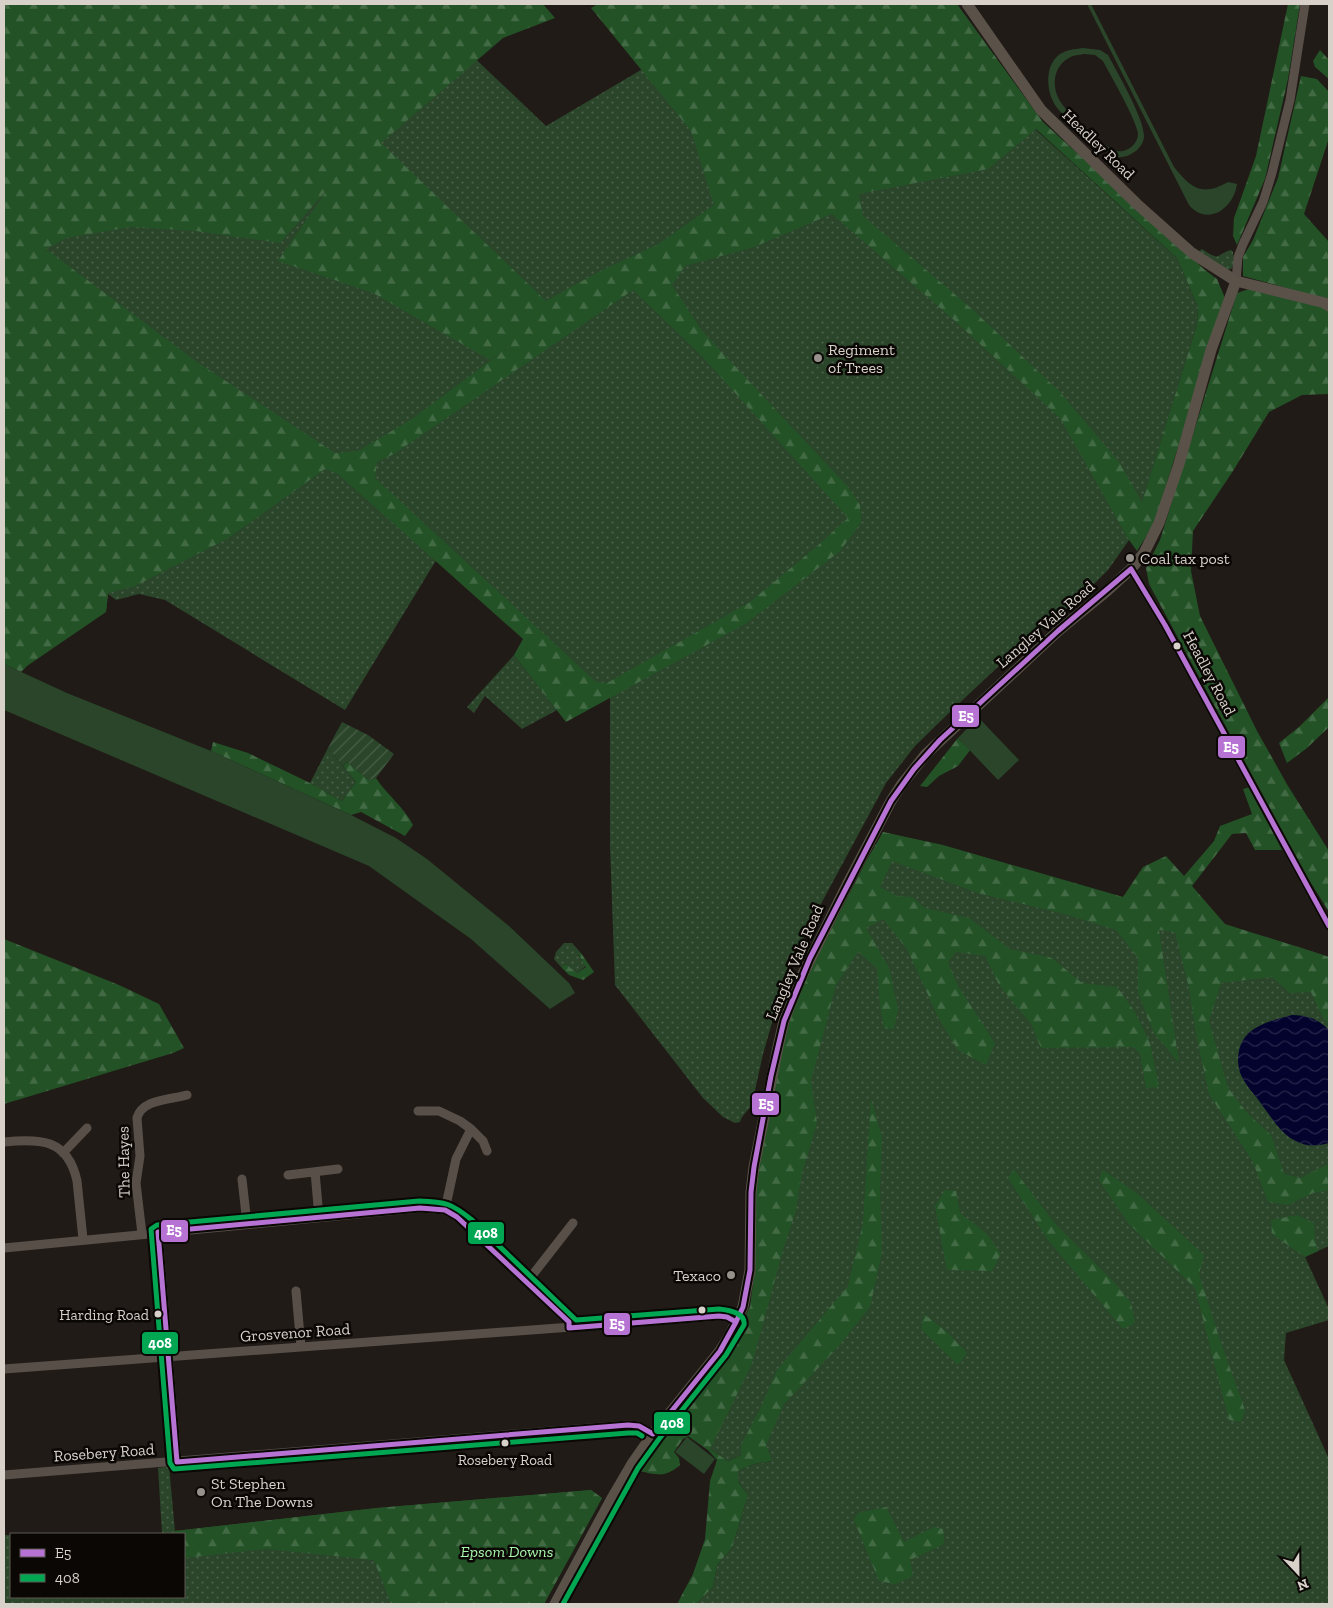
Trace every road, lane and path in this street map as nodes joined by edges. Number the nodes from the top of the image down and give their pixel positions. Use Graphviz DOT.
graph roads {
  1 [pos="967,4"];
  2 [pos="1305,4"];
  3 [pos="1236,281"];
  4 [pos="1329,306"];
  5 [pos="1131,569"];
  6 [pos="1329,926"];
  7 [pos="187,1095"];
  8 [pos="418,1111"];
  9 [pos="88,1128"];
  10 [pos="471,1129"];
  11 [pos="4,1142"];
  12 [pos="488,1151"];
  13 [pos="63,1152"];
  14 [pos="338,1169"];
  15 [pos="315,1172"];
  16 [pos="288,1175"];
  17 [pos="242,1179"];
  18 [pos="445,1210"];
  19 [pos="319,1217"];
  20 [pos="574,1223"];
  21 [pos="247,1224"];
  22 [pos="158,1232"];
  23 [pos="142,1234"];
  24 [pos="84,1240"];
  25 [pos="4,1248"];
  26 [pos="528,1282"];
  27 [pos="296,1291"];
  28 [pos="737,1322"];
  29 [pos="570,1328"];
  30 [pos="301,1347"];
  31 [pos="169,1357"];
  32 [pos="4,1369"];
  33 [pos="653,1434"];
  34 [pos="177,1462"];
  35 [pos="4,1475"];
  36 [pos="556,1604"];
  1 -- 3 [label="street, Headley Road"];
  2 -- 3 [label="street"];
  3 -- 4 [label="street, Headley Road"];
  3 -- 5 [label="street, Langley Vale Road"];
  5 -- 6 [label="street, Headley Road"];
  5 -- 28 [label="street, Langley Vale Road"];
  7 -- 23 [label="street, The Hayes"];
  8 -- 10 [label="street"];
  9 -- 13 [label="street"];
  10 -- 12 [label="street"];
  10 -- 18 [label="street"];
  11 -- 13 [label="street"];
  13 -- 24 [label="street"];
  14 -- 15 [label="street"];
  15 -- 16 [label="street"];
  15 -- 19 [label="street"];
  17 -- 21 [label="street"];
  18 -- 19 [label="street"];
  18 -- 26 [label="street"];
  19 -- 21 [label="street"];
  20 -- 26 [label="street"];
  21 -- 22 [label="street"];
  22 -- 23 [label="street"];
  22 -- 31 [label="street"];
  23 -- 24 [label="street"];
  24 -- 25 [label="street"];
  26 -- 29 [label="street"];
  27 -- 30 [label="street"];
  28 -- 29 [label="street, Grosvenor Road"];
  28 -- 33 [label="street, Langley Vale Road"];
  29 -- 30 [label="street, Grosvenor Road"];
  30 -- 31 [label="street, Grosvenor Road"];
  31 -- 32 [label="street, Grosvenor Road"];
  31 -- 34 [label="street"];
  33 -- 34 [label="street, Rosebery Road"];
  33 -- 36 [label="street, Langley Vale Road"];
  34 -- 35 [label="street, Rosebery Road"];
}
